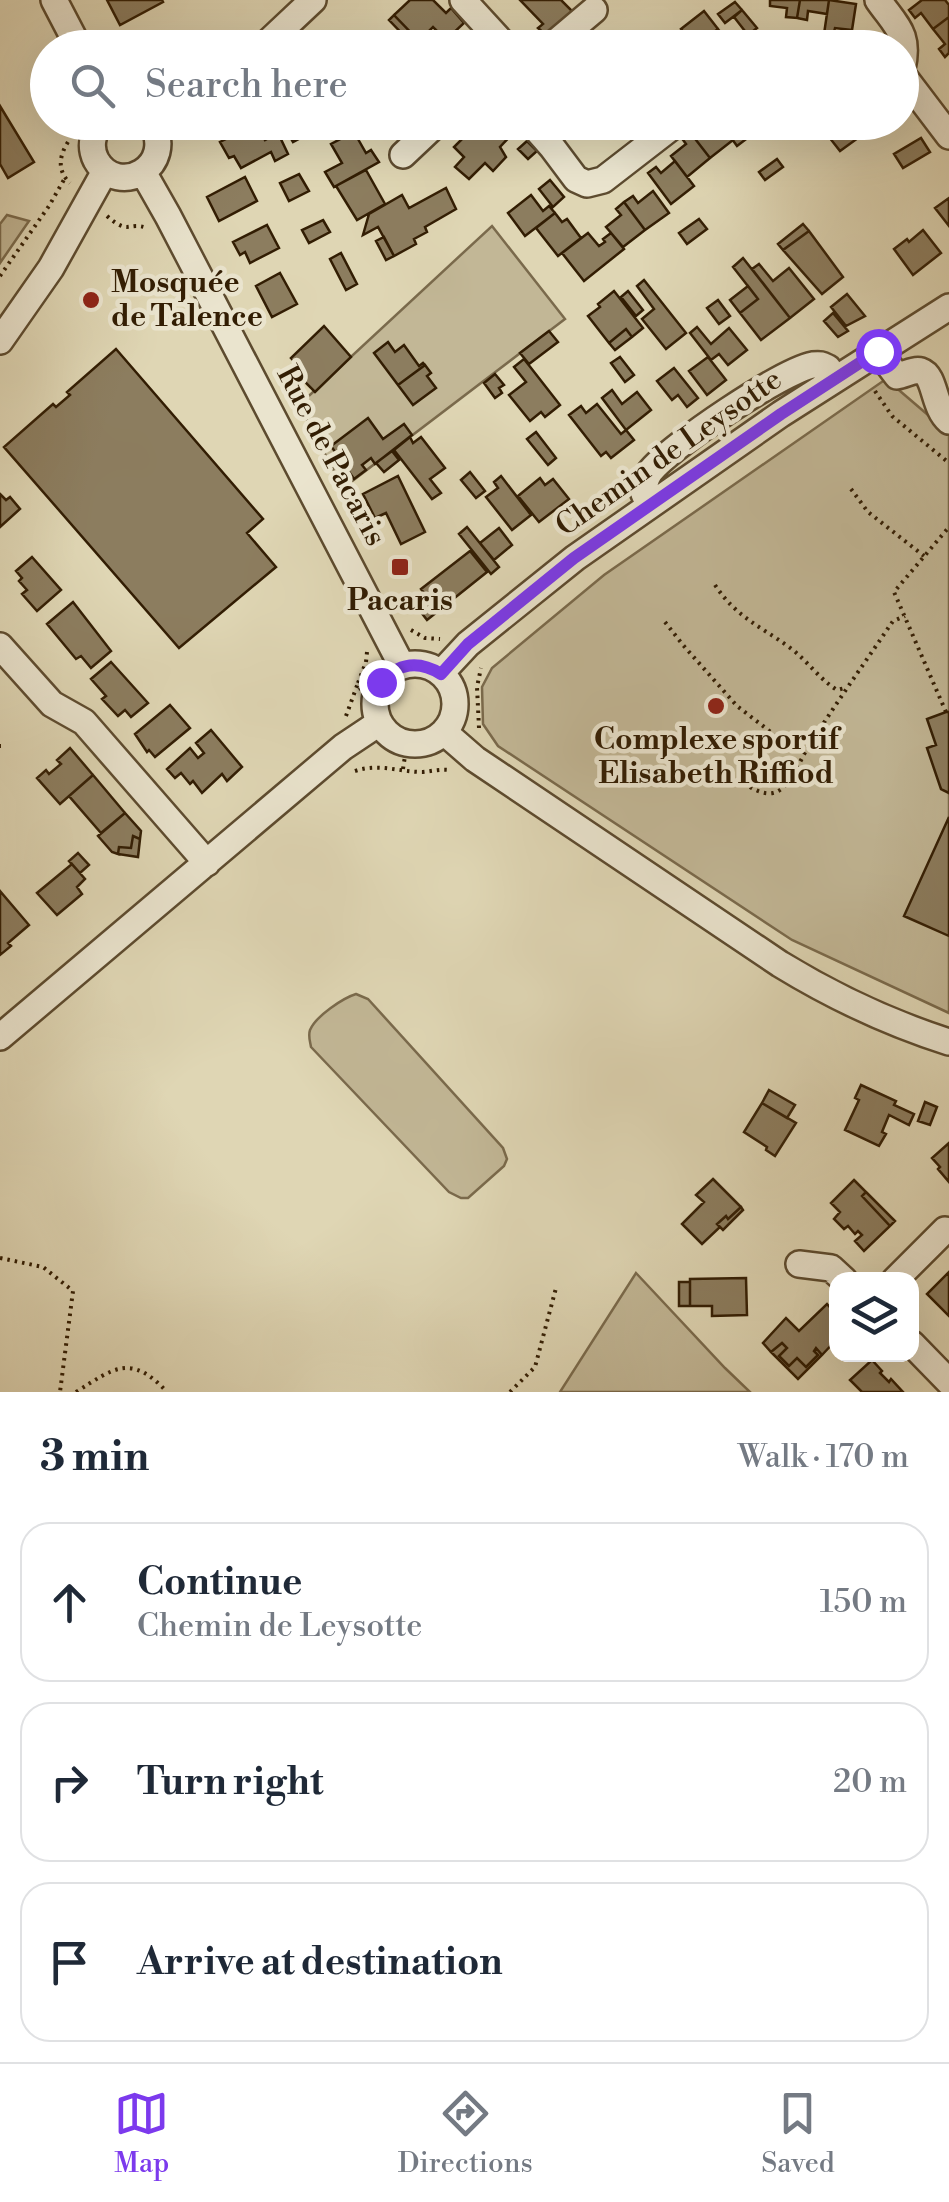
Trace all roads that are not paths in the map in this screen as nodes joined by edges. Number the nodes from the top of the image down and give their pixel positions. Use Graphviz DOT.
graph roads {
  1 [pos="54,0"];
  2 [pos="313,0"];
  3 [pos="463,0"];
  4 [pos="878,0"];
  5 [pos="594,10"];
  6 [pos="69,30"];
  7 [pos="281,30"];
  8 [pos="490,30"];
  9 [pos="570,30"];
  10 [pos="899,30"];
  11 [pos="919,95"];
  12 [pos="949,136"];
  13 [pos="92,140"];
  14 [pos="158,140"];
  15 [pos="418,140"];
  16 [pos="546,140"];
  17 [pos="655,140"];
  18 [pos="403,154"];
  19 [pos="105,171"];
  20 [pos="143,172"];
  21 [pos="949,307"];
  22 [pos="0,341"];
  23 [pos="884,360"];
  24 [pos="949,421"];
  25 [pos="0,646"];
  26 [pos="402,666"];
  27 [pos="441,674"];
  28 [pos="379,723"];
  29 [pos="444,732"];
  30 [pos="208,863"];
  31 [pos="0,1037"];
  32 [pos="949,1042"];
  33 [pos="944,1230"];
  34 [pos="799,1264"];
  35 [pos="835,1272"];
  36 [pos="902,1272"];
  37 [pos="919,1351"];
  38 [pos="949,1382"];
  1 -- 6 [label="street"];
  2 -- 7 [label="street"];
  3 -- 8 [label="street"];
  4 -- 10 [label="street"];
  5 -- 9 [label="street"];
  11 -- 12 [label="street"];
  13 -- 19 [label="street"];
  14 -- 20 [label="street"];
  15 -- 18 [label="street"];
  16 -- 17 [label="street"];
  19 -- 20 [label="street"];
  19 -- 22 [label="street"];
  20 -- 26 [label="street, Rue de Pacaris"];
  21 -- 23 [label="street, Chemin de Leysotte"];
  23 -- 24 [label="street"];
  23 -- 27 [label="street, Chemin de Leysotte"];
  25 -- 30 [label="street"];
  26 -- 27 [label="street"];
  26 -- 28 [label="street"];
  27 -- 29 [label="street"];
  28 -- 29 [label="street"];
  28 -- 30 [label="street"];
  29 -- 32 [label="street"];
  30 -- 31 [label="street"];
  33 -- 36 [label="street"];
  34 -- 35 [label="street"];
  37 -- 38 [label="street"];
}
